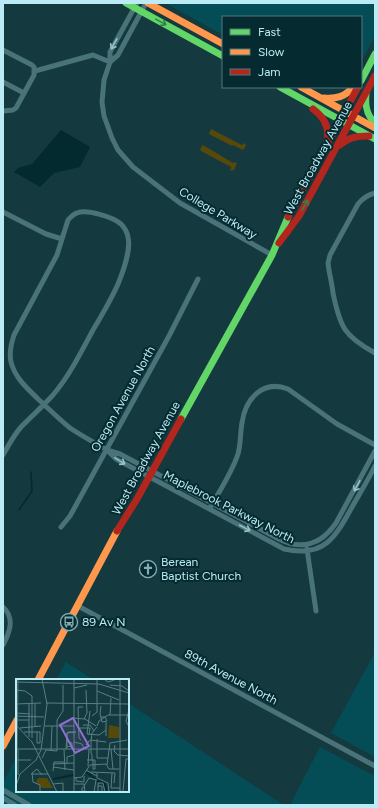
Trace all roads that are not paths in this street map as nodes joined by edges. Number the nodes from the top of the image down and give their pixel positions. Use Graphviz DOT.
graph roads {
  1 [pos="126,3"];
  2 [pos="147,3"];
  3 [pos="136,5"];
  4 [pos="142,11"];
  5 [pos="222,43"];
  6 [pos="211,49"];
  7 [pos="3,50"];
  8 [pos="222,55"];
  9 [pos="374,56"];
  10 [pos="222,59"];
  11 [pos="110,62"];
  12 [pos="35,71"];
  13 [pos="362,74"];
  14 [pos="375,76"];
  15 [pos="362,79"];
  16 [pos="3,82"];
  17 [pos="274,88"];
  18 [pos="282,88"];
  19 [pos="303,88"];
  20 [pos="352,88"];
  21 [pos="357,88"];
  22 [pos="366,92"];
  23 [pos="24,93"];
  24 [pos="320,97"];
  25 [pos="3,111"];
  26 [pos="345,111"];
  27 [pos="353,116"];
  28 [pos="340,120"];
  29 [pos="375,123"];
  30 [pos="349,124"];
  31 [pos="375,128"];
  32 [pos="373,138"];
  33 [pos="324,149"];
  34 [pos="333,153"];
  35 [pos="375,194"];
  36 [pos="3,212"];
  37 [pos="62,239"];
  38 [pos="276,248"];
  39 [pos="272,255"];
  40 [pos="198,279"];
  41 [pos="375,353"];
  42 [pos="44,404"];
  43 [pos="375,445"];
  44 [pos="107,450"];
  45 [pos="375,451"];
  46 [pos="3,455"];
  47 [pos="375,466"];
  48 [pos="151,474"];
  49 [pos="213,503"];
  50 [pos="209,509"];
  51 [pos="61,527"];
  52 [pos="306,544"];
  53 [pos="307,551"];
  54 [pos="78,606"];
  55 [pos="3,607"];
  56 [pos="316,610"];
  57 [pos="3,644"];
  58 [pos="39,679"];
  59 [pos="16,722"];
  60 [pos="3,746"];
  61 [pos="375,766"];
  62 [pos="3,790"];
  63 [pos="3,798"];
  64 [pos="16,805"];
  65 [pos="30,805"];
  1 -- 3 [label="main road"];
  2 -- 4 [label="street, College Parkway"];
  2 -- 5 [label="main road"];
  3 -- 4 [label="main road"];
  3 -- 11 [label="street, College Parkway, one-way"];
  4 -- 6 [label="main road, one-way"];
  4 -- 11 [label="street, College Parkway"];
  6 -- 8 [label="main road"];
  6 -- 10 [label="main road"];
  7 -- 12 [label="street"];
  9 -- 13 [label="main road"];
  9 -- 15 [label="main road"];
  11 -- 12 [label="street"];
  11 -- 39 [label="street, College Parkway"];
  12 -- 23 [label="street"];
  14 -- 22 [label="main road, West Broadway Avenue"];
  16 -- 23 [label="street"];
  17 -- 33 [label="main road"];
  18 -- 28 [label="main road"];
  19 -- 24 [label="main road"];
  20 -- 24 [label="main road"];
  21 -- 26 [label="main road, West Broadway Avenue"];
  22 -- 27 [label="main road, West Broadway Avenue"];
  22 -- 29 [label="main road"];
  23 -- 25 [label="street"];
  24 -- 26 [label="main road"];
  26 -- 27 [label="main road"];
  26 -- 28 [label="main road, West Broadway Avenue"];
  27 -- 30 [label="main road, West Broadway Avenue"];
  27 -- 31 [label="main road"];
  28 -- 30 [label="main road"];
  28 -- 33 [label="main road, West Broadway Avenue"];
  30 -- 32 [label="main road"];
  30 -- 34 [label="main road, West Broadway Avenue"];
  32 -- 34 [label="main road"];
  33 -- 38 [label="main road, West Broadway Avenue"];
  38 -- 34 [label="main road, West Broadway Avenue, one-way"];
  35 -- 41 [label="street"];
  36 -- 37 [label="street"];
  37 -- 42 [label="street"];
  37 -- 42 [label="street"];
  38 -- 39 [label="main road, West Broadway Avenue"];
  39 -- 48 [label="main road, West Broadway Avenue"];
  40 -- 44 [label="street, Oregon Avenue North"];
  42 -- 44 [label="street"];
  42 -- 46 [label="street"];
  43 -- 49 [label="street"];
  44 -- 48 [label="street"];
  44 -- 51 [label="street, Oregon Avenue North"];
  45 -- 52 [label="street, Maplebrook Parkway North, one-way"];
  47 -- 53 [label="street, Maplebrook Parkway North"];
  48 -- 49 [label="street, Maplebrook Parkway North"];
  48 -- 50 [label="street, Maplebrook Parkway North"];
  48 -- 54 [label="main road, West Broadway Avenue"];
  49 -- 50 [label="street"];
  49 -- 52 [label="street, Maplebrook Parkway North"];
  50 -- 53 [label="street, Maplebrook Parkway North, one-way"];
  52 -- 53 [label="street"];
  53 -- 56 [label="street"];
  54 -- 58 [label="main road, West Broadway Avenue"];
  54 -- 61 [label="street, 89th Avenue North"];
  55 -- 57 [label="street"];
  59 -- 60 [label="main road"];
  62 -- 65 [label="street"];
  63 -- 64 [label="street"];
}
